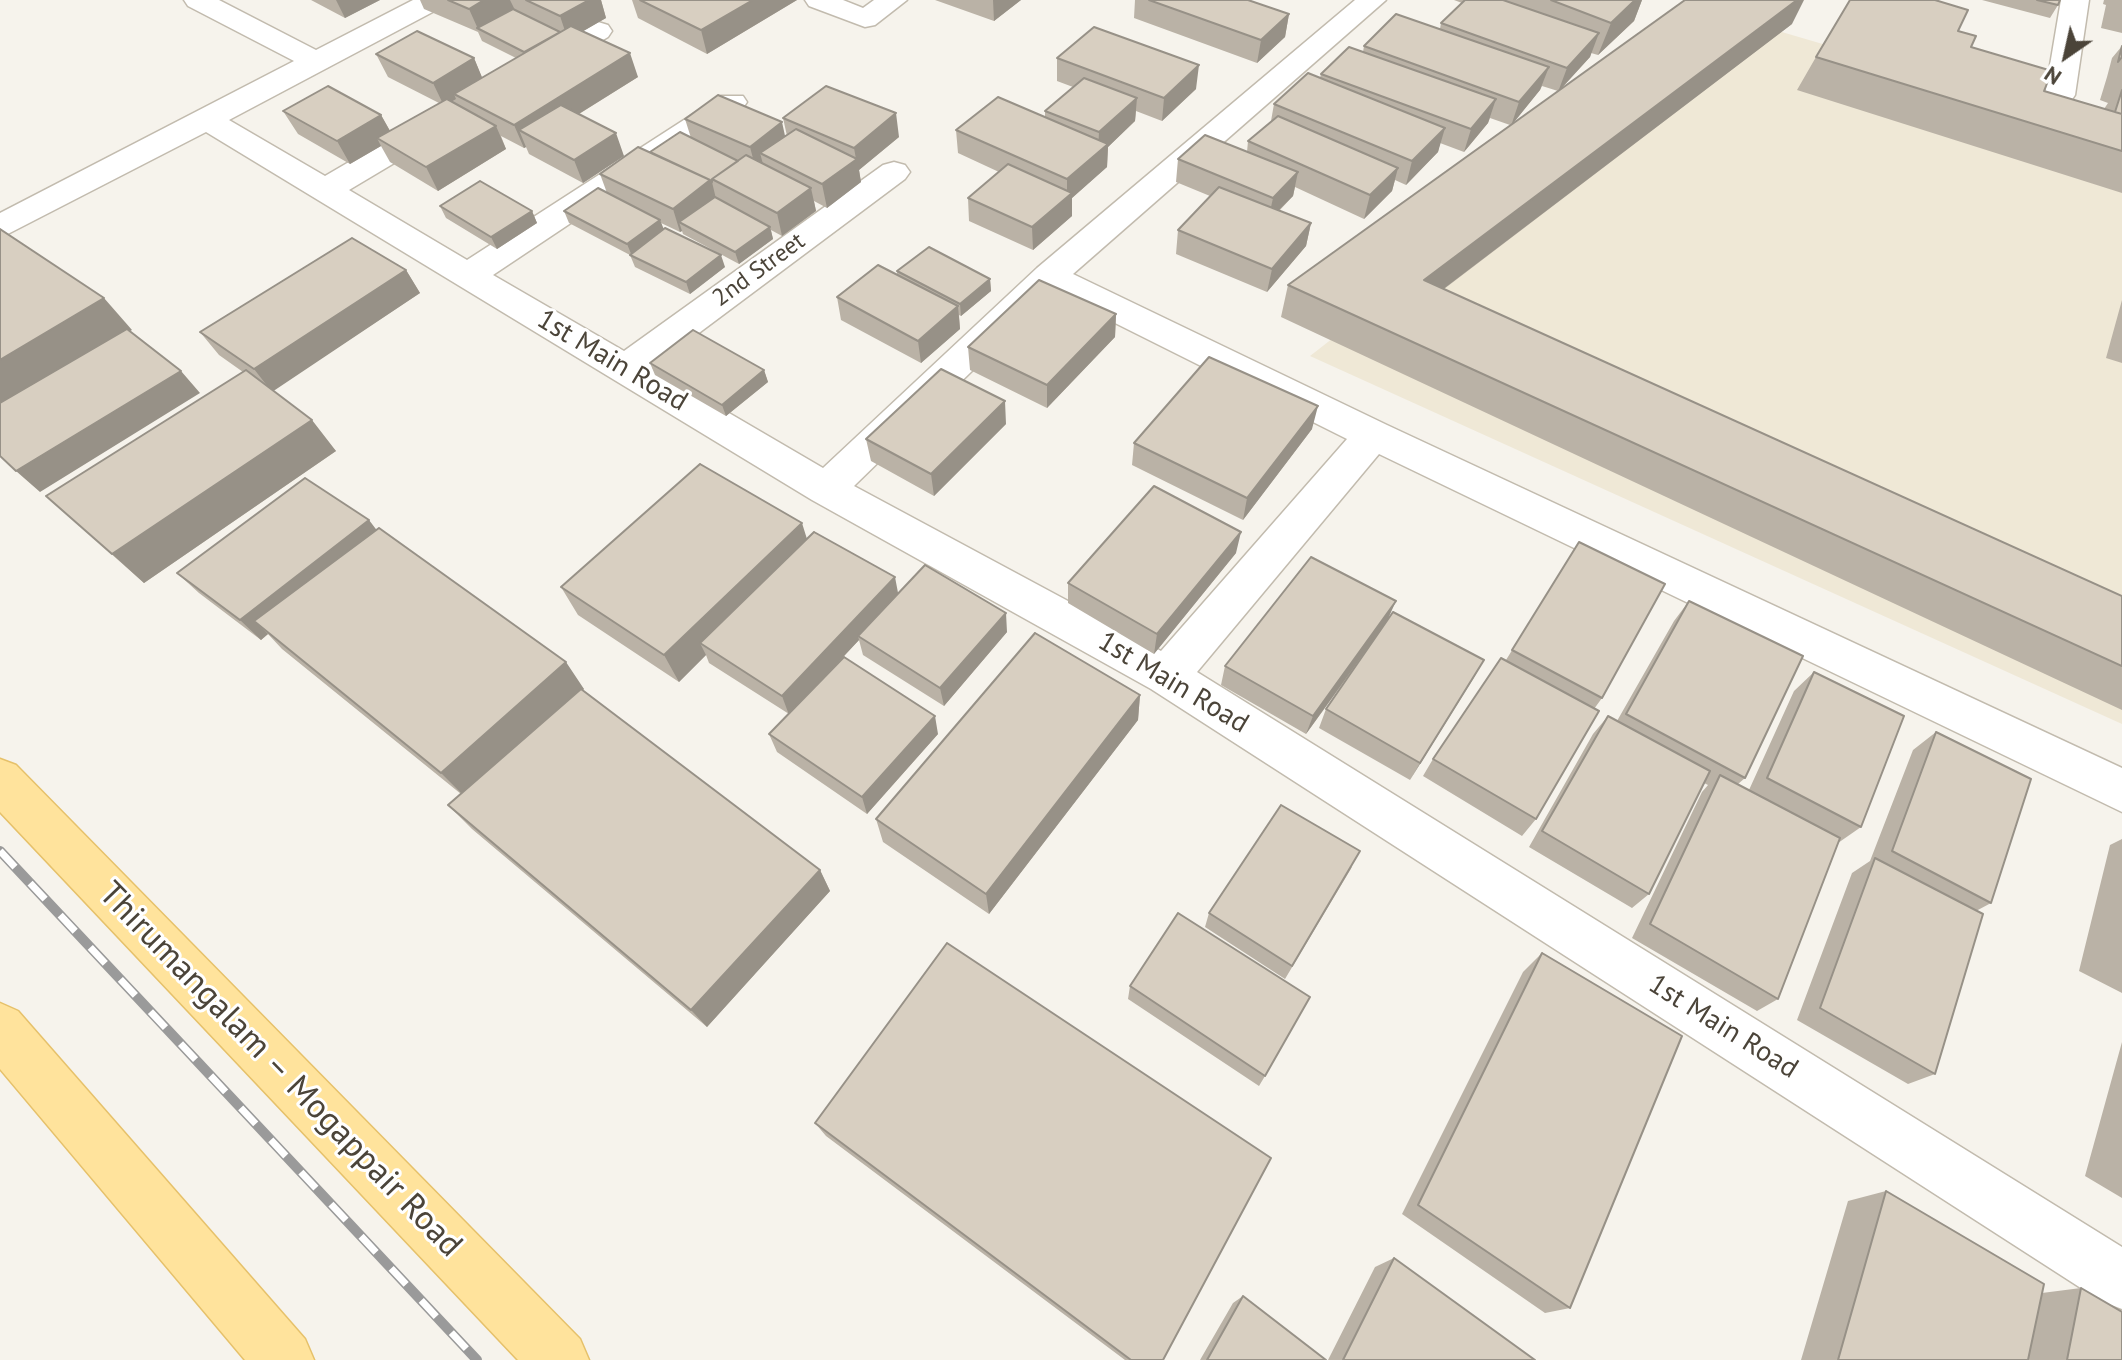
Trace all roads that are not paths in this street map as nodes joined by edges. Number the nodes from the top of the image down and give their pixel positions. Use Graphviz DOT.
graph roads {
  1 [pos="198,0"];
  2 [pos="434,0"];
  3 [pos="819,0"];
  4 [pos="893,0"];
  5 [pos="1372,0"];
  6 [pos="2075,0"];
  7 [pos="598,31"];
  8 [pos="317,62"];
  9 [pos="516,78"];
  10 [pos="2060,95"];
  11 [pos="732,102"];
  12 [pos="462,110"];
  13 [pos="206,119"];
  14 [pos="894,172"];
  15 [pos="325,190"];
  16 [pos="0,227"];
  17 [pos="468,275"];
  18 [pos="1049,276"];
  19 [pos="625,369"];
  20 [pos="1373,435"];
  21 [pos="826,489"];
  22 [pos="1167,676"];
  23 [pos="0,780"];
  24 [pos="2122,791"];
  25 [pos="0,1029"];
  26 [pos="2122,1280"];
  27 [pos="284,1360"];
  28 [pos="559,1360"];
  1 -- 8 [label="street"];
  2 -- 8 [label="street"];
  3 -- 4 [label="street"];
  5 -- 18 [label="street"];
  6 -- 10 [label="street"];
  7 -- 9 [label="street"];
  8 -- 13 [label="street"];
  11 -- 17 [label="street"];
  12 -- 15 [label="street"];
  13 -- 15 [label="street, 1st Main Road"];
  13 -- 16 [label="street"];
  14 -- 19 [label="street, 2nd Street"];
  15 -- 17 [label="street, 1st Main Road"];
  17 -- 19 [label="street, 1st Main Road"];
  18 -- 20 [label="street"];
  18 -- 21 [label="street"];
  19 -- 21 [label="street, 1st Main Road"];
  20 -- 22 [label="street"];
  20 -- 24 [label="street"];
  21 -- 22 [label="street, 1st Main Road"];
  22 -- 26 [label="street, 1st Main Road"];
  23 -- 28 [label="main road, Thirumangalam – Mogappair Road"];
  25 -- 27 [label="main road"];
}
